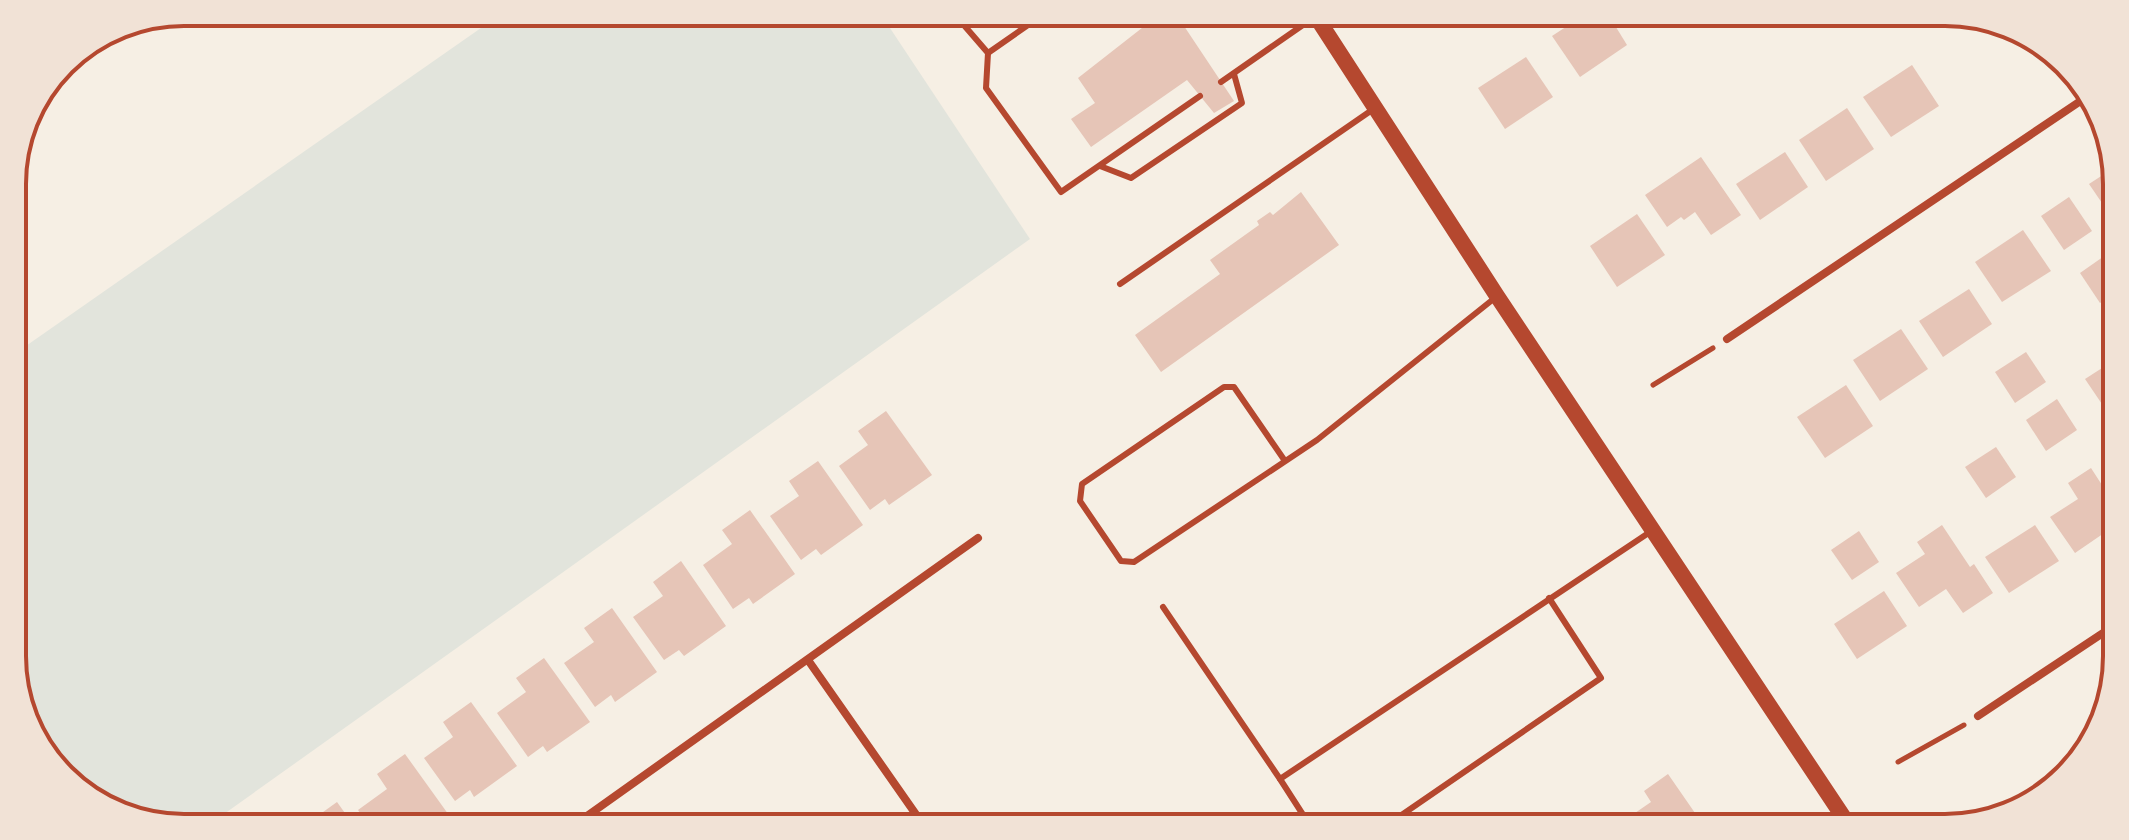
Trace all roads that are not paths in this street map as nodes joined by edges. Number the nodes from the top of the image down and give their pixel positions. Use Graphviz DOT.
graph roads {
  1 [pos="965,26"];
  2 [pos="1027,26"];
  3 [pos="1303,26"];
  4 [pos="1320,26"];
  5 [pos="988,53"];
  6 [pos="1234,74"];
  7 [pos="1221,82"];
  8 [pos="1200,96"];
  9 [pos="2080,102"];
  10 [pos="1375,108"];
  11 [pos="1100,166"];
  12 [pos="1120,284"];
  13 [pos="1497,296"];
  14 [pos="1727,339"];
  15 [pos="1285,461"];
  16 [pos="1653,530"];
  17 [pos="978,538"];
  18 [pos="1549,598"];
  19 [pos="1163,607"];
  20 [pos="2103,633"];
  21 [pos="808,660"];
  22 [pos="1978,716"];
  23 [pos="1280,779"];
  24 [pos="590,814"];
  25 [pos="916,814"];
  26 [pos="1303,814"];
  27 [pos="1403,814"];
  28 [pos="1841,814"];
  1 -- 5 [label="lane"];
  2 -- 5 [label="lane"];
  3 -- 6 [label="lane"];
  4 -- 10 [label="main road"];
  5 -- 11 [label="lane"];
  6 -- 7 [label="lane"];
  6 -- 11 [label="lane"];
  8 -- 11 [label="lane"];
  9 -- 14 [label="street"];
  10 -- 12 [label="lane"];
  10 -- 13 [label="main road"];
  13 -- 15 [label="lane"];
  13 -- 16 [label="main road"];
  15 -- 15 [label="lane"];
  16 -- 18 [label="lane"];
  16 -- 28 [label="main road"];
  17 -- 21 [label="street"];
  18 -- 23 [label="lane"];
  18 -- 27 [label="lane"];
  19 -- 23 [label="lane"];
  20 -- 22 [label="street"];
  21 -- 24 [label="street"];
  21 -- 25 [label="street"];
  23 -- 26 [label="lane"];
}
